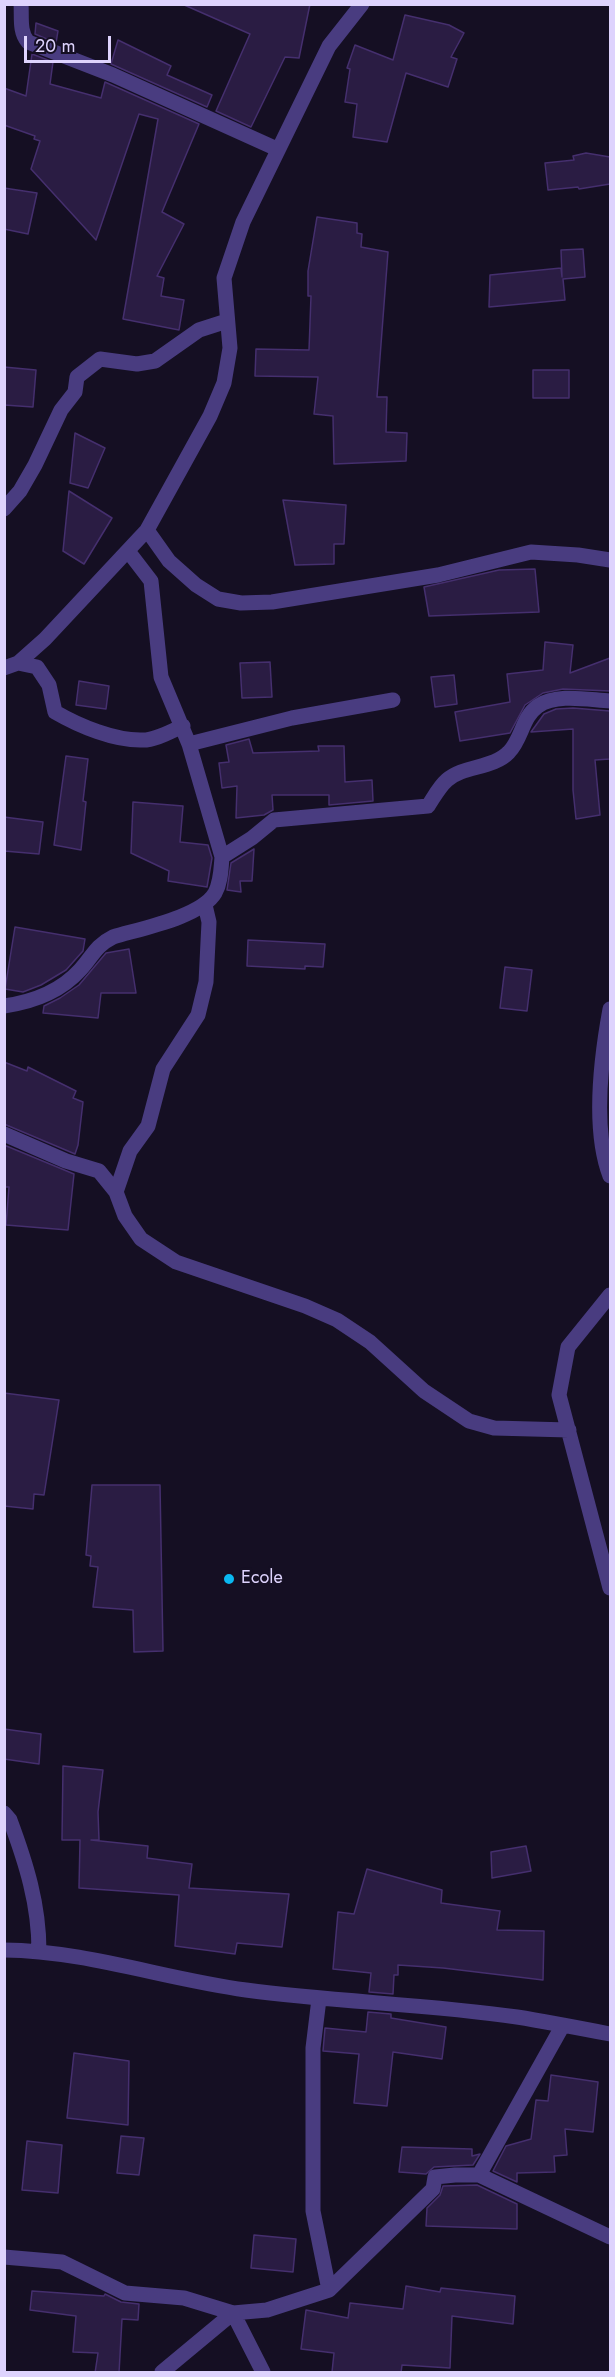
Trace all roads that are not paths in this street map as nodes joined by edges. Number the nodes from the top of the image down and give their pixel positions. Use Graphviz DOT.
graph roads {
  1 [pos="21,4"];
  2 [pos="362,4"];
  3 [pos="277,149"];
  4 [pos="227,321"];
  5 [pos="4,509"];
  6 [pos="147,530"];
  7 [pos="128,551"];
  8 [pos="610,560"];
  9 [pos="11,665"];
  10 [pos="393,700"];
  11 [pos="610,701"];
  12 [pos="183,726"];
  13 [pos="189,744"];
  14 [pos="222,857"];
  15 [pos="205,905"];
  16 [pos="4,1006"];
  17 [pos="610,1009"];
  18 [pos="607,1045"];
  19 [pos="4,1134"];
  20 [pos="610,1176"];
  21 [pos="116,1192"];
  22 [pos="610,1295"];
  23 [pos="569,1430"];
  24 [pos="610,1588"];
  25 [pos="4,1813"];
  26 [pos="4,1950"];
  27 [pos="39,1950"];
  28 [pos="319,1999"];
  29 [pos="563,2025"];
  30 [pos="610,2034"];
  31 [pos="479,2175"];
  32 [pos="610,2237"];
  33 [pos="4,2257"];
  34 [pos="329,2290"];
  35 [pos="233,2313"];
  36 [pos="162,2373"];
  37 [pos="263,2373"];
  1 -- 3 [label="street"];
  2 -- 3 [label="street"];
  3 -- 4 [label="street"];
  4 -- 5 [label="street"];
  4 -- 6 [label="street"];
  6 -- 7 [label="street"];
  6 -- 8 [label="street"];
  7 -- 9 [label="street"];
  7 -- 12 [label="street"];
  9 -- 12 [label="street"];
  10 -- 13 [label="street"];
  11 -- 14 [label="street"];
  12 -- 13 [label="street"];
  13 -- 14 [label="street"];
  14 -- 15 [label="street"];
  15 -- 16 [label="street"];
  15 -- 21 [label="street"];
  17 -- 18 [label="street"];
  18 -- 20 [label="street"];
  19 -- 21 [label="street"];
  21 -- 23 [label="street"];
  22 -- 23 [label="street"];
  23 -- 24 [label="street"];
  25 -- 27 [label="street"];
  26 -- 27 [label="street"];
  27 -- 28 [label="street"];
  28 -- 29 [label="street"];
  28 -- 34 [label="street"];
  29 -- 30 [label="street"];
  29 -- 31 [label="street"];
  31 -- 32 [label="street"];
  31 -- 34 [label="street"];
  33 -- 35 [label="street"];
  34 -- 35 [label="street"];
  35 -- 36 [label="street"];
  35 -- 37 [label="street"];
}
